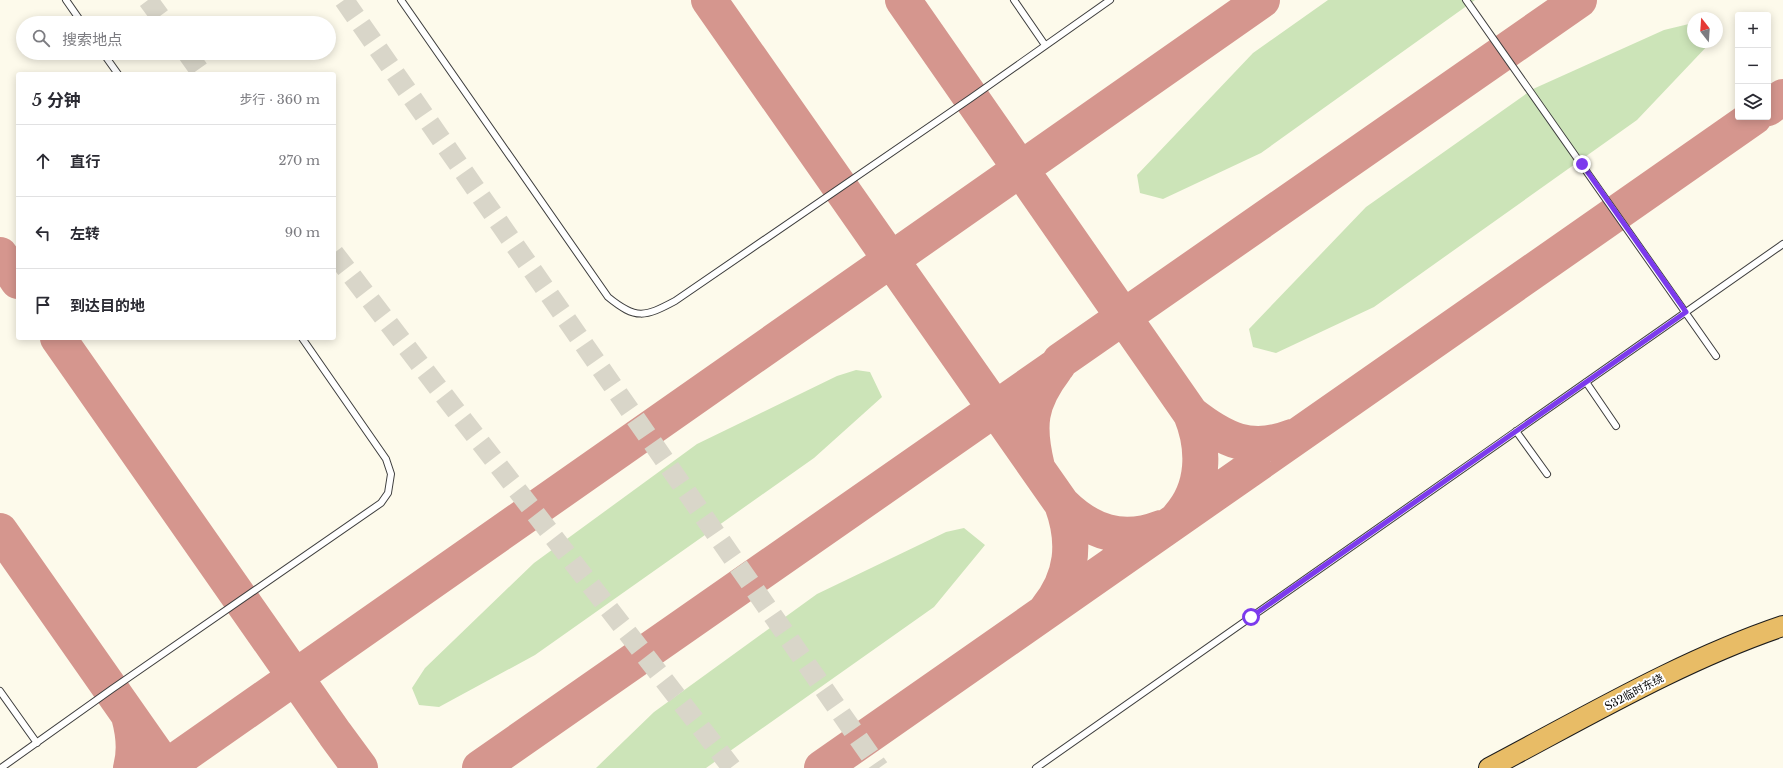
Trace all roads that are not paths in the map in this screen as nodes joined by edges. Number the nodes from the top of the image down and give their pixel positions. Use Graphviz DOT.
graph roads {
  1 [pos="66,0"];
  2 [pos="401,0"];
  3 [pos="1014,0"];
  4 [pos="1110,0"];
  5 [pos="1466,0"];
  6 [pos="77,16"];
  7 [pos="1046,45"];
  8 [pos="108,60"];
  9 [pos="117,72"];
  10 [pos="1783,244"];
  11 [pos="1686,312"];
  12 [pos="303,340"];
  13 [pos="1716,356"];
  14 [pos="1586,382"];
  15 [pos="1616,426"];
  16 [pos="1516,431"];
  17 [pos="1546,474"];
  18 [pos="1783,626"];
  19 [pos="0,691"];
  20 [pos="37,743"];
  21 [pos="1,768"];
  22 [pos="1036,768"];
  23 [pos="1489,768"];
  1 -- 6 [label="lane"];
  2 -- 7 [label="lane"];
  3 -- 7 [label="lane"];
  4 -- 7 [label="lane"];
  5 -- 11 [label="lane"];
  8 -- 9 [label="lane"];
  10 -- 11 [label="lane"];
  11 -- 13 [label="lane"];
  11 -- 14 [label="lane"];
  12 -- 20 [label="lane"];
  14 -- 15 [label="lane"];
  14 -- 16 [label="lane"];
  16 -- 17 [label="lane"];
  16 -- 22 [label="lane"];
  18 -- 23 [label="highway, S32临时东绕"];
  19 -- 20 [label="lane"];
  20 -- 21 [label="lane"];
}
